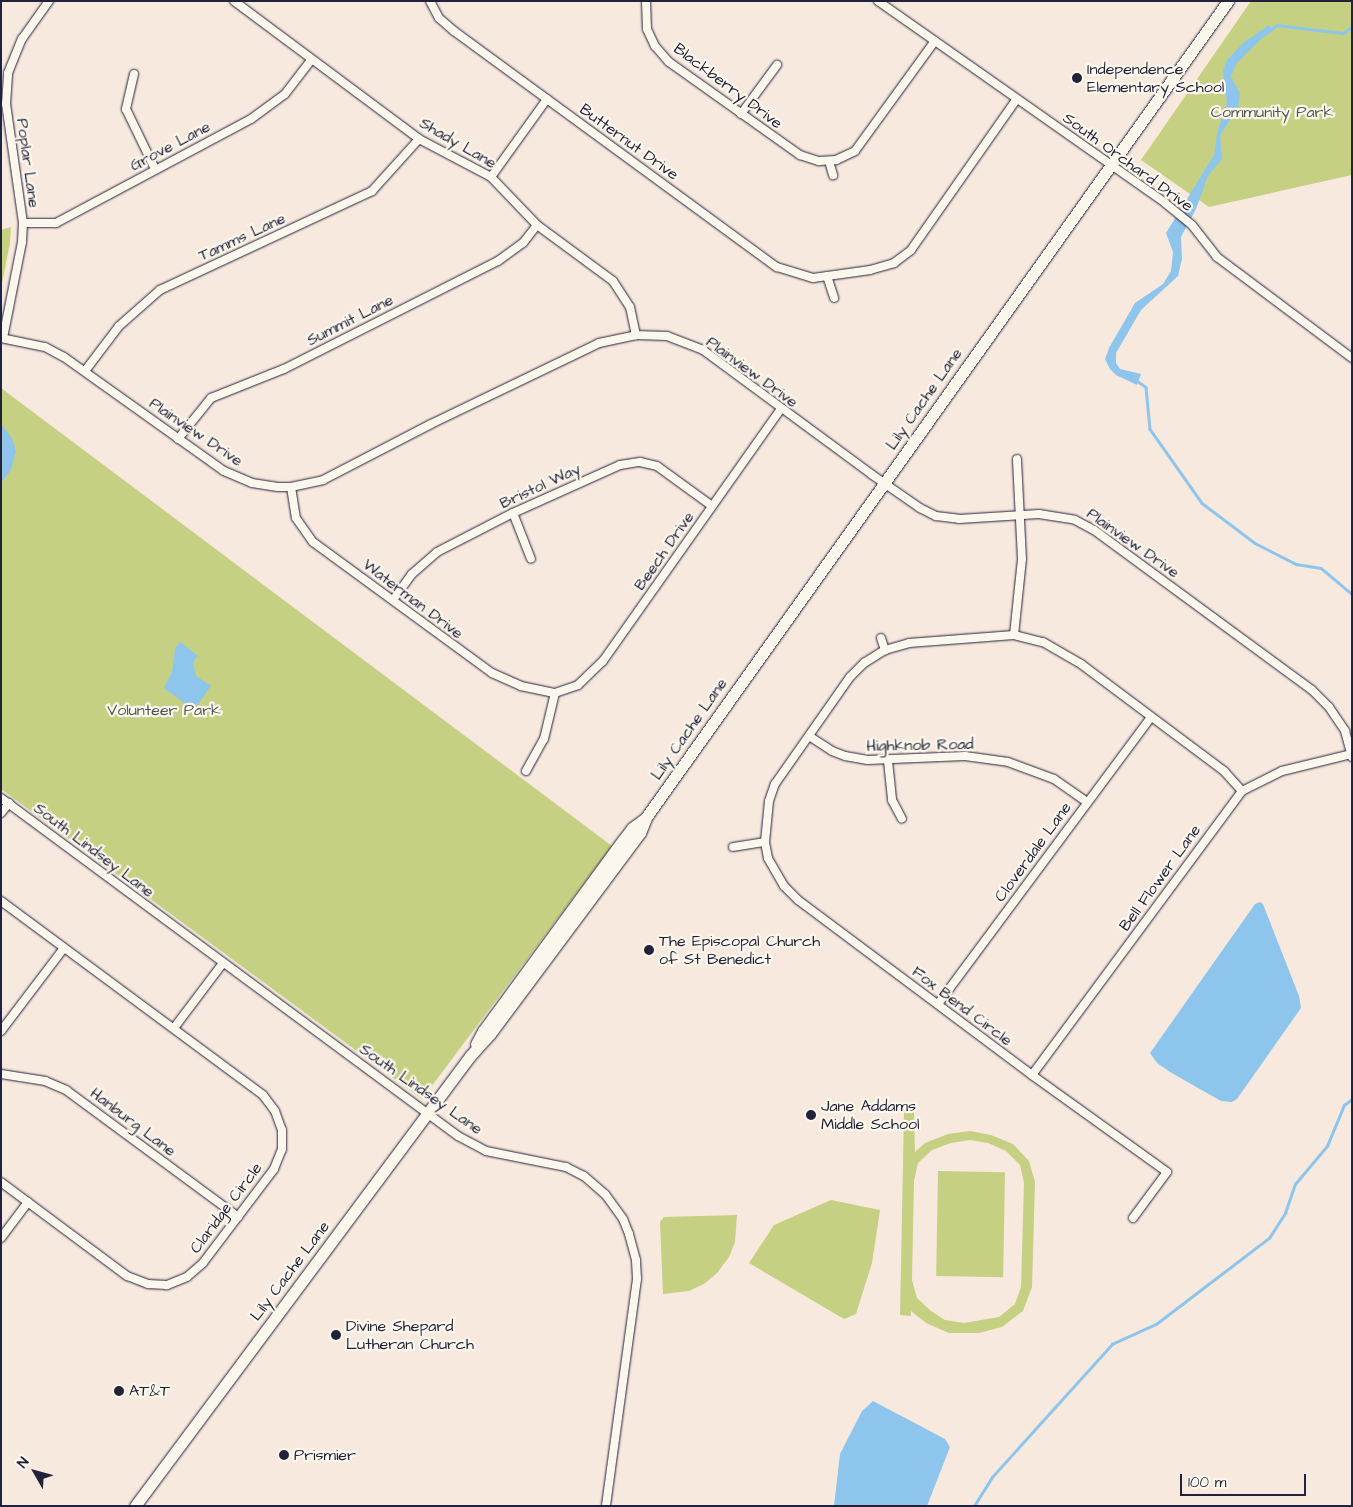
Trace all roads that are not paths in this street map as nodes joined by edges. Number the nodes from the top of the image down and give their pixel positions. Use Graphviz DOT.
graph roads {
  1 [pos="49,1"];
  2 [pos="234,1"];
  3 [pos="430,1"];
  4 [pos="646,1"];
  5 [pos="878,1"];
  6 [pos="1228,1"];
  7 [pos="935,41"];
  8 [pos="312,60"];
  9 [pos="777,65"];
  10 [pos="134,74"];
  11 [pos="547,99"];
  12 [pos="1016,100"];
  13 [pos="741,114"];
  14 [pos="419,139"];
  15 [pos="829,161"];
  16 [pos="1110,165"];
  17 [pos="155,169"];
  18 [pos="833,174"];
  19 [pos="491,177"];
  20 [pos="23,223"];
  21 [pos="537,225"];
  22 [pos="827,276"];
  23 [pos="834,298"];
  24 [pos="636,335"];
  25 [pos="2,338"];
  26 [pos="1351,356"];
  27 [pos="85,371"];
  28 [pos="781,410"];
  29 [pos="178,439"];
  30 [pos="1018,459"];
  31 [pos="884,483"];
  32 [pos="291,487"];
  33 [pos="712,506"];
  34 [pos="513,513"];
  35 [pos="1020,516"];
  36 [pos="531,559"];
  37 [pos="393,600"];
  38 [pos="1014,635"];
  39 [pos="881,638"];
  40 [pos="885,650"];
  41 [pos="555,693"];
  42 [pos="1151,717"];
  43 [pos="809,736"];
  44 [pos="1352,756"];
  45 [pos="888,761"];
  46 [pos="526,770"];
  47 [pos="1242,791"];
  48 [pos="1,798"];
  49 [pos="1087,802"];
  50 [pos="9,803"];
  51 [pos="1,814"];
  52 [pos="902,819"];
  53 [pos="765,842"];
  54 [pos="733,847"];
  55 [pos="1,901"];
  56 [pos="64,948"];
  57 [pos="223,963"];
  58 [pos="938,1004"];
  59 [pos="174,1028"];
  60 [pos="1,1031"];
  61 [pos="1,1074"];
  62 [pos="1032,1075"];
  63 [pos="427,1112"];
  64 [pos="1,1182"];
  65 [pos="28,1202"];
  66 [pos="238,1217"];
  67 [pos="1133,1218"];
  68 [pos="1,1238"];
  69 [pos="135,1506"];
  70 [pos="606,1506"];
  1 -- 20 [label="street, Poplar Lane"];
  2 -- 8 [label="street, Shady Lane"];
  3 -- 11 [label="street, Butternut Drive"];
  4 -- 13 [label="street, Blackberry Drive"];
  5 -- 7 [label="street, South Orchard Drive"];
  6 -- 16 [label="street, Lily Cache Lane"];
  7 -- 12 [label="street, South Orchard Drive"];
  7 -- 15 [label="street"];
  8 -- 14 [label="street, Shady Lane"];
  8 -- 17 [label="street, Grove Lane"];
  9 -- 13 [label="street"];
  10 -- 17 [label="street"];
  11 -- 19 [label="street"];
  11 -- 22 [label="street, Butternut Drive"];
  12 -- 16 [label="street, South Orchard Drive"];
  12 -- 22 [label="street, Butternut Drive"];
  13 -- 15 [label="street, Blackberry Drive"];
  14 -- 19 [label="street, Shady Lane"];
  14 -- 27 [label="street, Tamms Lane"];
  15 -- 18 [label="street"];
  16 -- 26 [label="street, South Orchard Drive"];
  16 -- 31 [label="street, Lily Cache Lane"];
  17 -- 20 [label="street, Grove Lane"];
  19 -- 21 [label="street, Shady Lane"];
  20 -- 25 [label="street, Poplar Lane"];
  21 -- 24 [label="street, Shady Lane"];
  21 -- 29 [label="street, Summit Lane"];
  22 -- 23 [label="street"];
  24 -- 28 [label="street, Plainview Drive"];
  24 -- 32 [label="street, Plainview Drive"];
  25 -- 27 [label="street, Plainview Drive"];
  27 -- 29 [label="street, Plainview Drive"];
  28 -- 31 [label="street, Plainview Drive"];
  28 -- 33 [label="street, Beech Drive"];
  29 -- 32 [label="street, Plainview Drive"];
  30 -- 35 [label="street"];
  31 -- 35 [label="street, Plainview Drive"];
  31 -- 63 [label="street, Lily Cache Lane"];
  32 -- 37 [label="street, Waterman Drive"];
  33 -- 34 [label="street, Bristol Way"];
  33 -- 41 [label="street, Beech Drive"];
  34 -- 36 [label="street"];
  34 -- 37 [label="street, Bristol Way"];
  35 -- 38 [label="street"];
  35 -- 44 [label="street, Plainview Drive"];
  37 -- 41 [label="street, Waterman Drive"];
  38 -- 40 [label="street, Fox Bend Circle"];
  38 -- 42 [label="street, Fox Bend Circle"];
  39 -- 40 [label="street"];
  40 -- 43 [label="street, Fox Bend Circle"];
  41 -- 46 [label="street"];
  42 -- 47 [label="street, Fox Bend Circle"];
  42 -- 49 [label="street, Cloverdale Lane"];
  43 -- 45 [label="street, Highknob Road"];
  43 -- 53 [label="street, Fox Bend Circle"];
  44 -- 47 [label="street, Bell Flower Lane"];
  45 -- 49 [label="street, Highknob Road"];
  45 -- 52 [label="street"];
  47 -- 62 [label="street, Bell Flower Lane"];
  48 -- 50 [label="street, South Lindsey Lane"];
  49 -- 58 [label="street, Cloverdale Lane"];
  50 -- 51 [label="street"];
  50 -- 57 [label="street, South Lindsey Lane"];
  53 -- 54 [label="street"];
  53 -- 58 [label="street, Fox Bend Circle"];
  55 -- 56 [label="street, Claridge Circle"];
  56 -- 59 [label="street, Claridge Circle"];
  56 -- 60 [label="street"];
  57 -- 59 [label="street"];
  57 -- 63 [label="street, South Lindsey Lane"];
  58 -- 62 [label="street, Fox Bend Circle"];
  59 -- 66 [label="street, Claridge Circle"];
  61 -- 66 [label="street, Hanburg Lane"];
  62 -- 67 [label="street, Fox Bend Circle"];
  63 -- 69 [label="street, Lily Cache Lane"];
  63 -- 70 [label="street, South Lindsey Lane"];
  64 -- 65 [label="street, Claridge Circle"];
  65 -- 66 [label="street, Claridge Circle"];
  65 -- 68 [label="street"];
}
